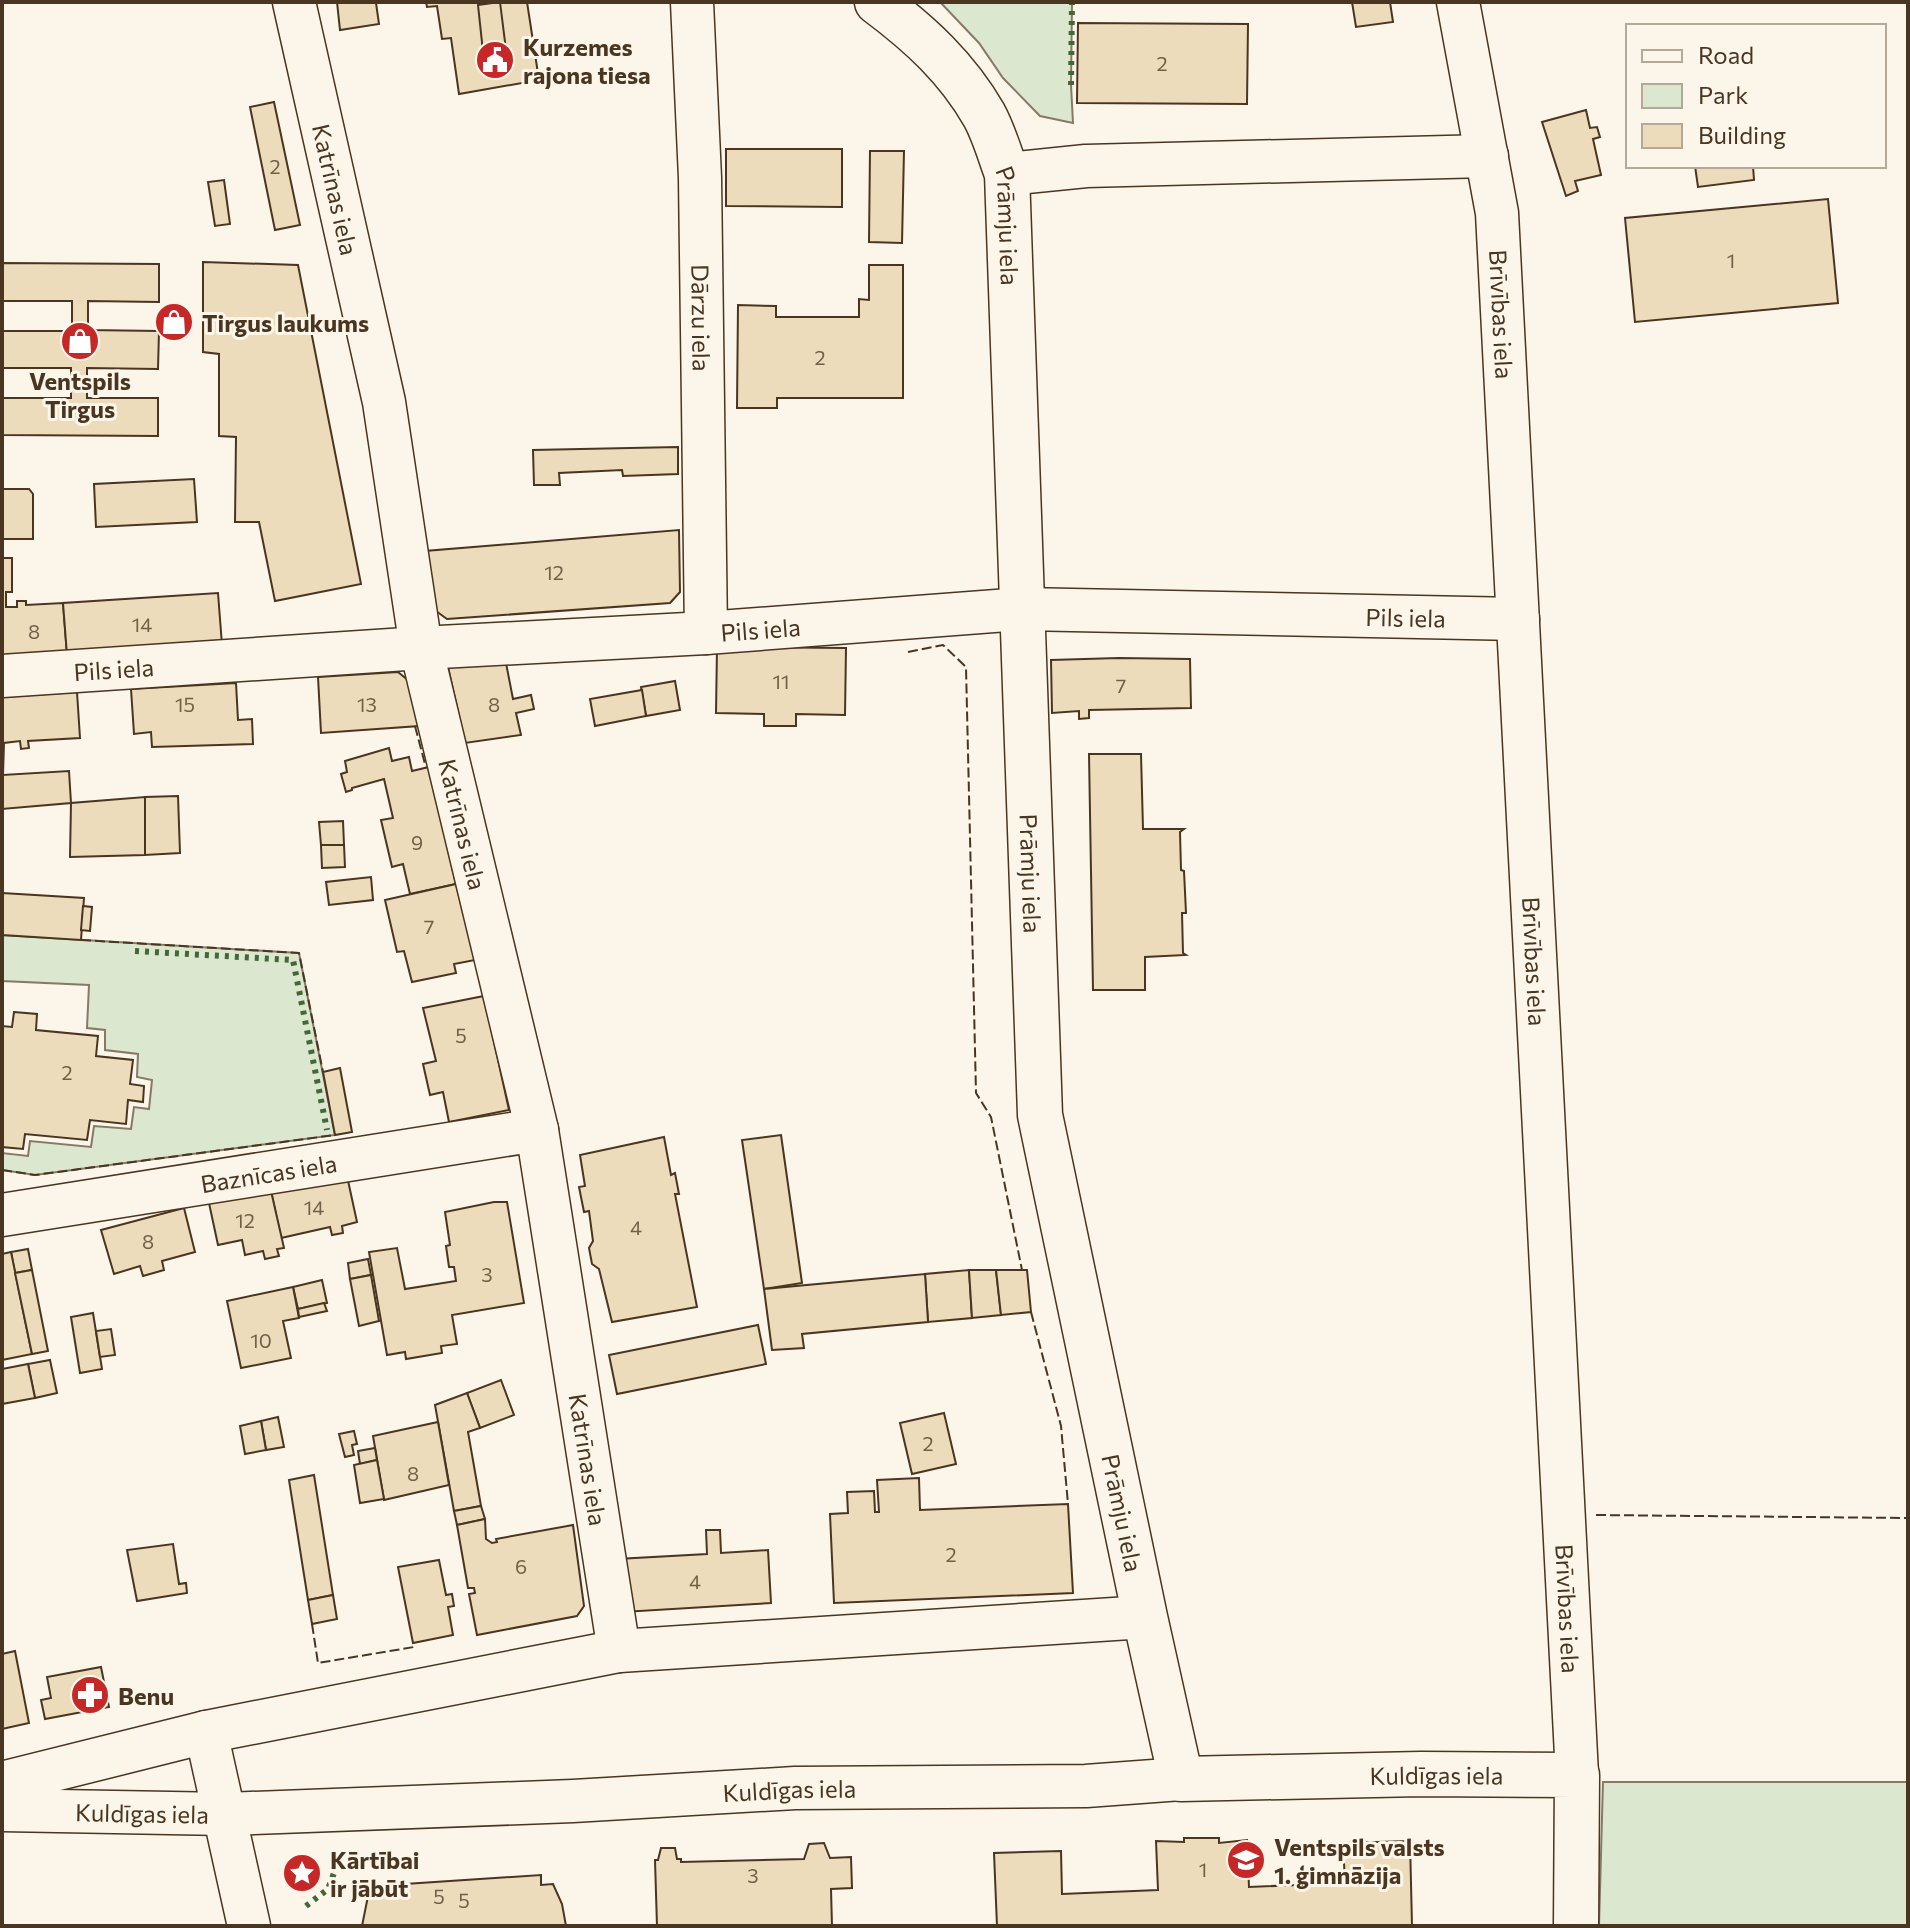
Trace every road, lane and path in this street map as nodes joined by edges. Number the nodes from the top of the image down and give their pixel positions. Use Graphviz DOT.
graph roads {
  1 [pos="294,2"];
  2 [pos="692,2"];
  3 [pos="877,2"];
  4 [pos="1458,2"];
  5 [pos="1487,156"];
  6 [pos="1007,174"];
  7 [pos="1022,609"];
  8 [pos="1518,619"];
  9 [pos="706,633"];
  10 [pos="421,648"];
  11 [pos="2,676"];
  12 [pos="537,1130"];
  13 [pos="2,1215"];
  14 [pos="1145,1617"];
  15 [pos="619,1651"];
  16 [pos="206,1732"];
  17 [pos="1577,1775"];
  18 [pos="1181,1779"];
  19 [pos="2,1783"];
  20 [pos="2,1810"];
  21 [pos="226,1814"];
  22 [pos="249,1926"];
  23 [pos="1576,1926"];
  1 -- 10 [label="street, Katrīnas iela"];
  2 -- 9 [label="street, Dārzu iela"];
  3 -- 6 [label="main road, Prāmju iela"];
  4 -- 5 [label="street, Brīvības iela"];
  5 -- 6 [label="street"];
  5 -- 8 [label="street, Brīvības iela"];
  6 -- 7 [label="main road, Prāmju iela"];
  7 -- 8 [label="street, Pils iela"];
  7 -- 9 [label="street, Pils iela"];
  7 -- 14 [label="main road, Prāmju iela"];
  8 -- 17 [label="street, Brīvības iela"];
  9 -- 10 [label="street, Pils iela"];
  10 -- 11 [label="street, Pils iela"];
  10 -- 12 [label="street, Katrīnas iela"];
  12 -- 13 [label="street, Baznīcas iela"];
  12 -- 15 [label="street, Katrīnas iela"];
  14 -- 15 [label="street, Kuldīgas iela"];
  14 -- 18 [label="main road, Prāmju iela"];
  15 -- 16 [label="street, Kuldīgas iela"];
  16 -- 19 [label="street, Kuldīgas iela"];
  16 -- 21 [label="street"];
  17 -- 18 [label="main road, Kuldīgas iela"];
  17 -- 23 [label="main road, Brīvības iela"];
  18 -- 21 [label="street, Kuldīgas iela"];
  20 -- 21 [label="street, Kuldīgas iela"];
  21 -- 22 [label="street"];
}
